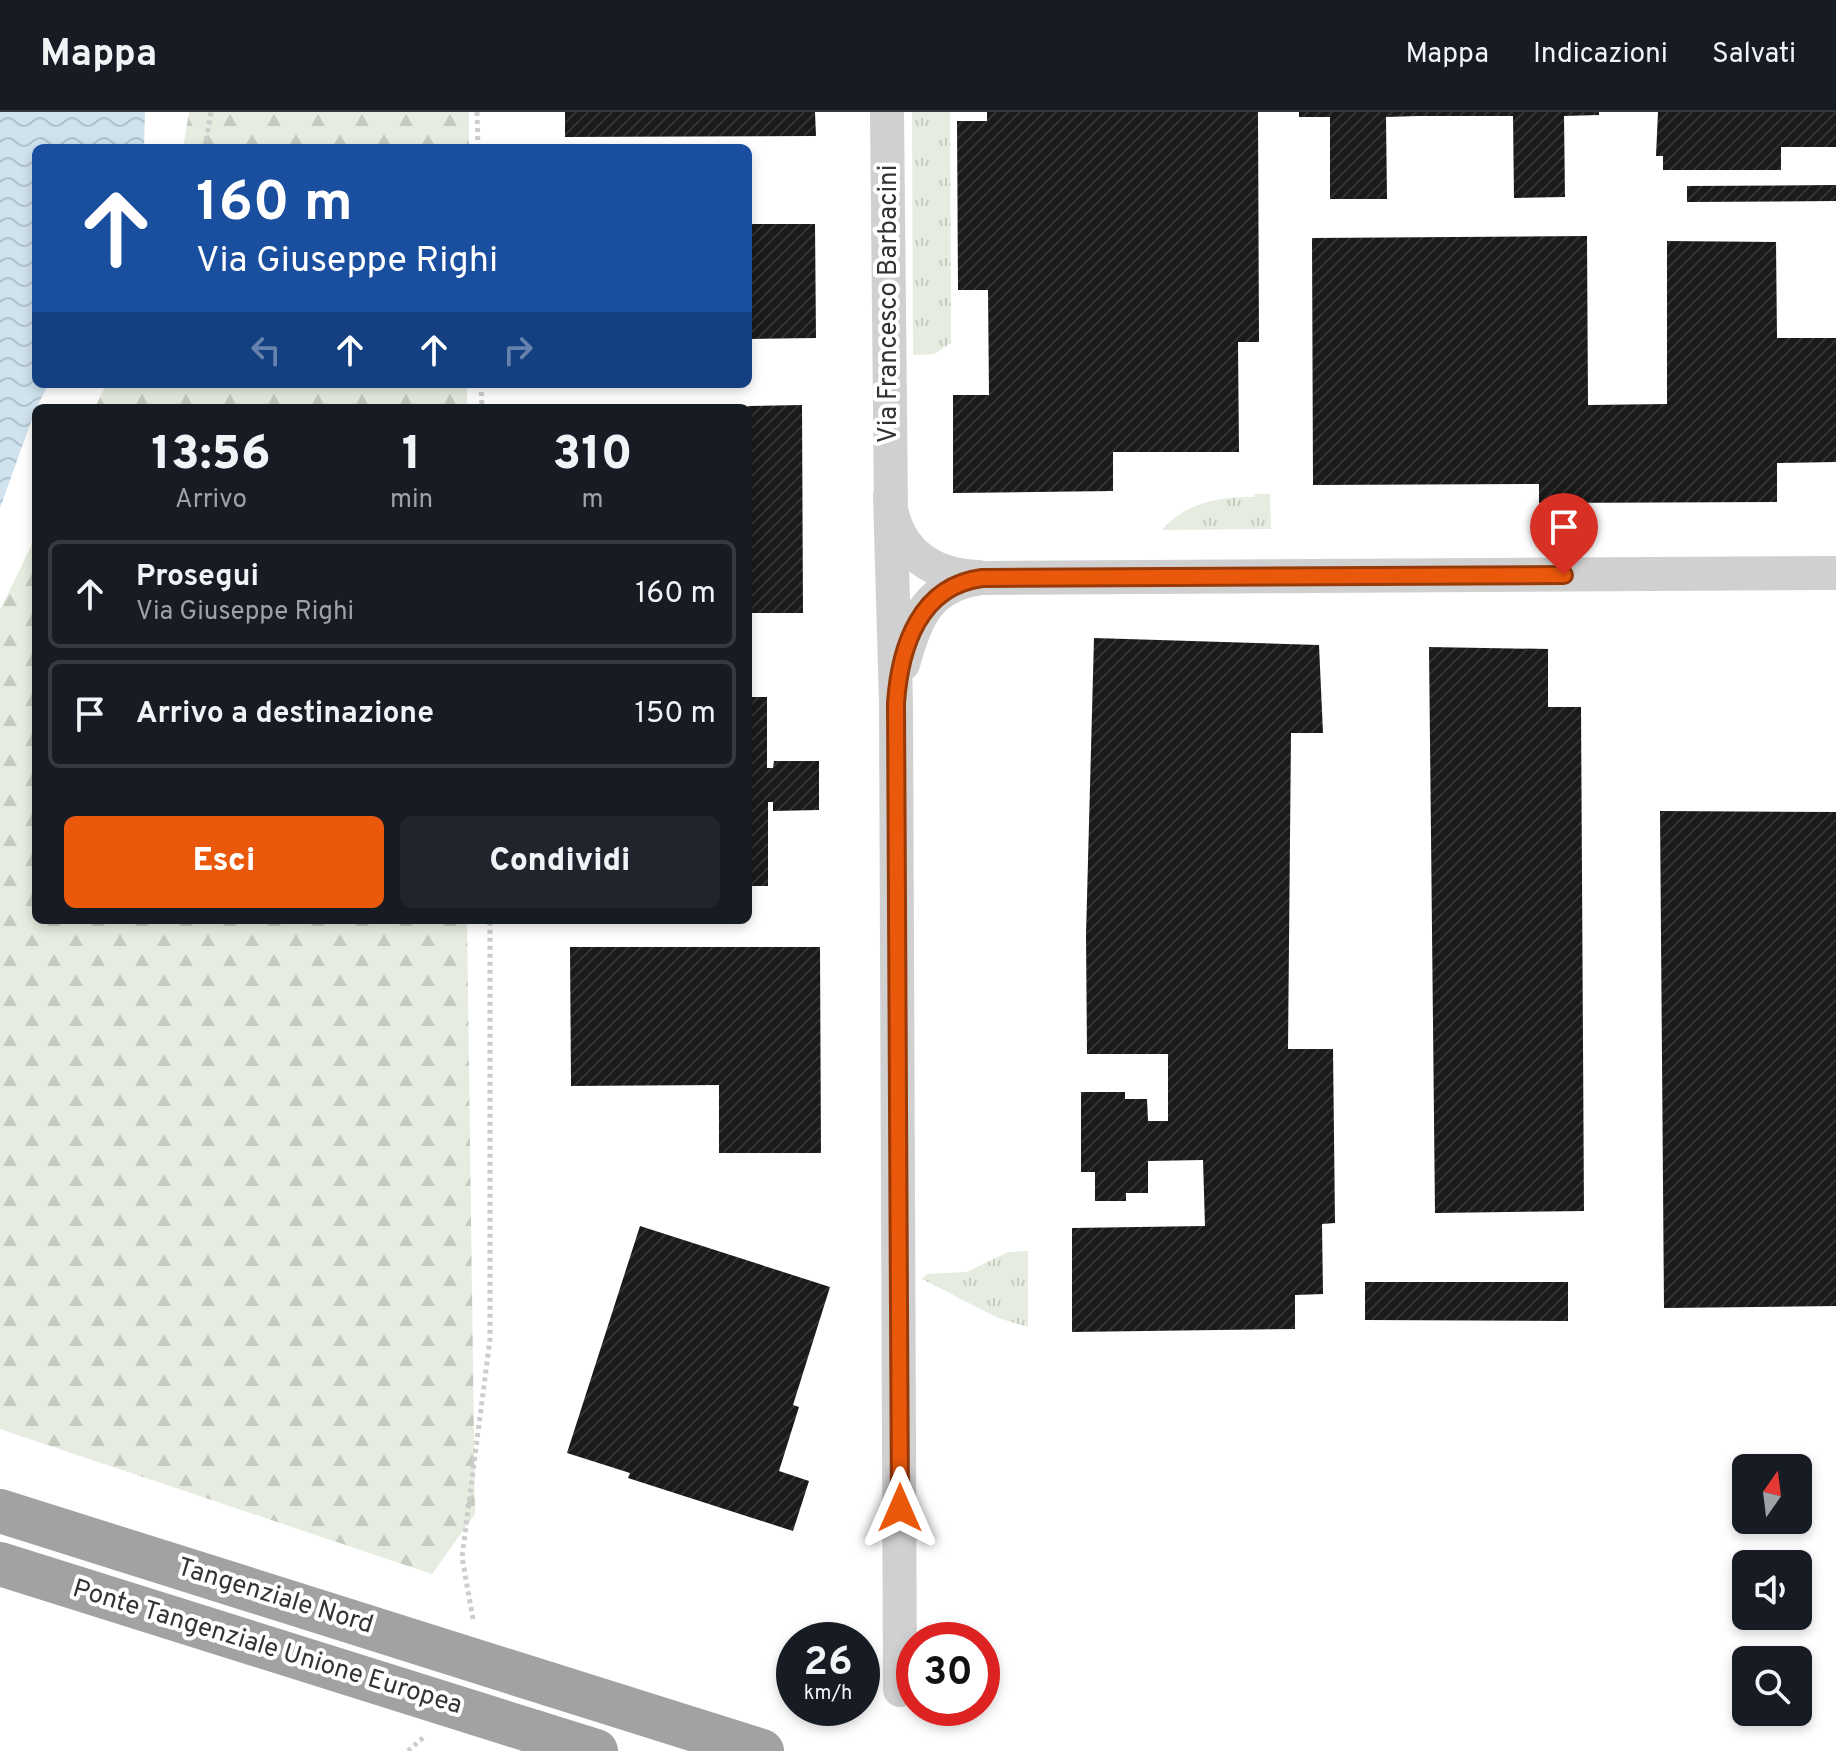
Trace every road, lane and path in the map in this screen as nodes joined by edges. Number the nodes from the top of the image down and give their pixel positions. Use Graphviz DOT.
graph roads {
  1 [pos="211,112"];
  2 [pos="477,112"];
  3 [pos="887,112"];
  4 [pos="206,144"];
  5 [pos="478,144"];
  6 [pos="890,495"];
  7 [pos="1836,573"];
  8 [pos="982,578"];
  9 [pos="896,703"];
  10 [pos="490,924"];
  11 [pos="0,1511"];
  12 [pos="0,1564"];
  13 [pos="900,1622"];
  14 [pos="475,1627"];
  15 [pos="431,1731"];
  16 [pos="408,1751"];
  17 [pos="596,1751"];
  18 [pos="762,1751"];
  1 -- 4 [label="path"];
  2 -- 5 [label="path"];
  3 -- 6 [label="street, Via Francesco Barbacini"];
  6 -- 8 [label="street, Via Francesco Barbacini"];
  6 -- 9 [label="street, Via Francesco Barbacini"];
  7 -- 8 [label="street"];
  8 -- 9 [label="street"];
  9 -- 13 [label="street, Via Francesco Barbacini"];
  10 -- 14 [label="path"];
  11 -- 18 [label="highway, Tangenziale Nord, bridge"];
  12 -- 17 [label="highway, Ponte Tangenziale Unione Europea, bridge"];
  15 -- 16 [label="path"];
}
